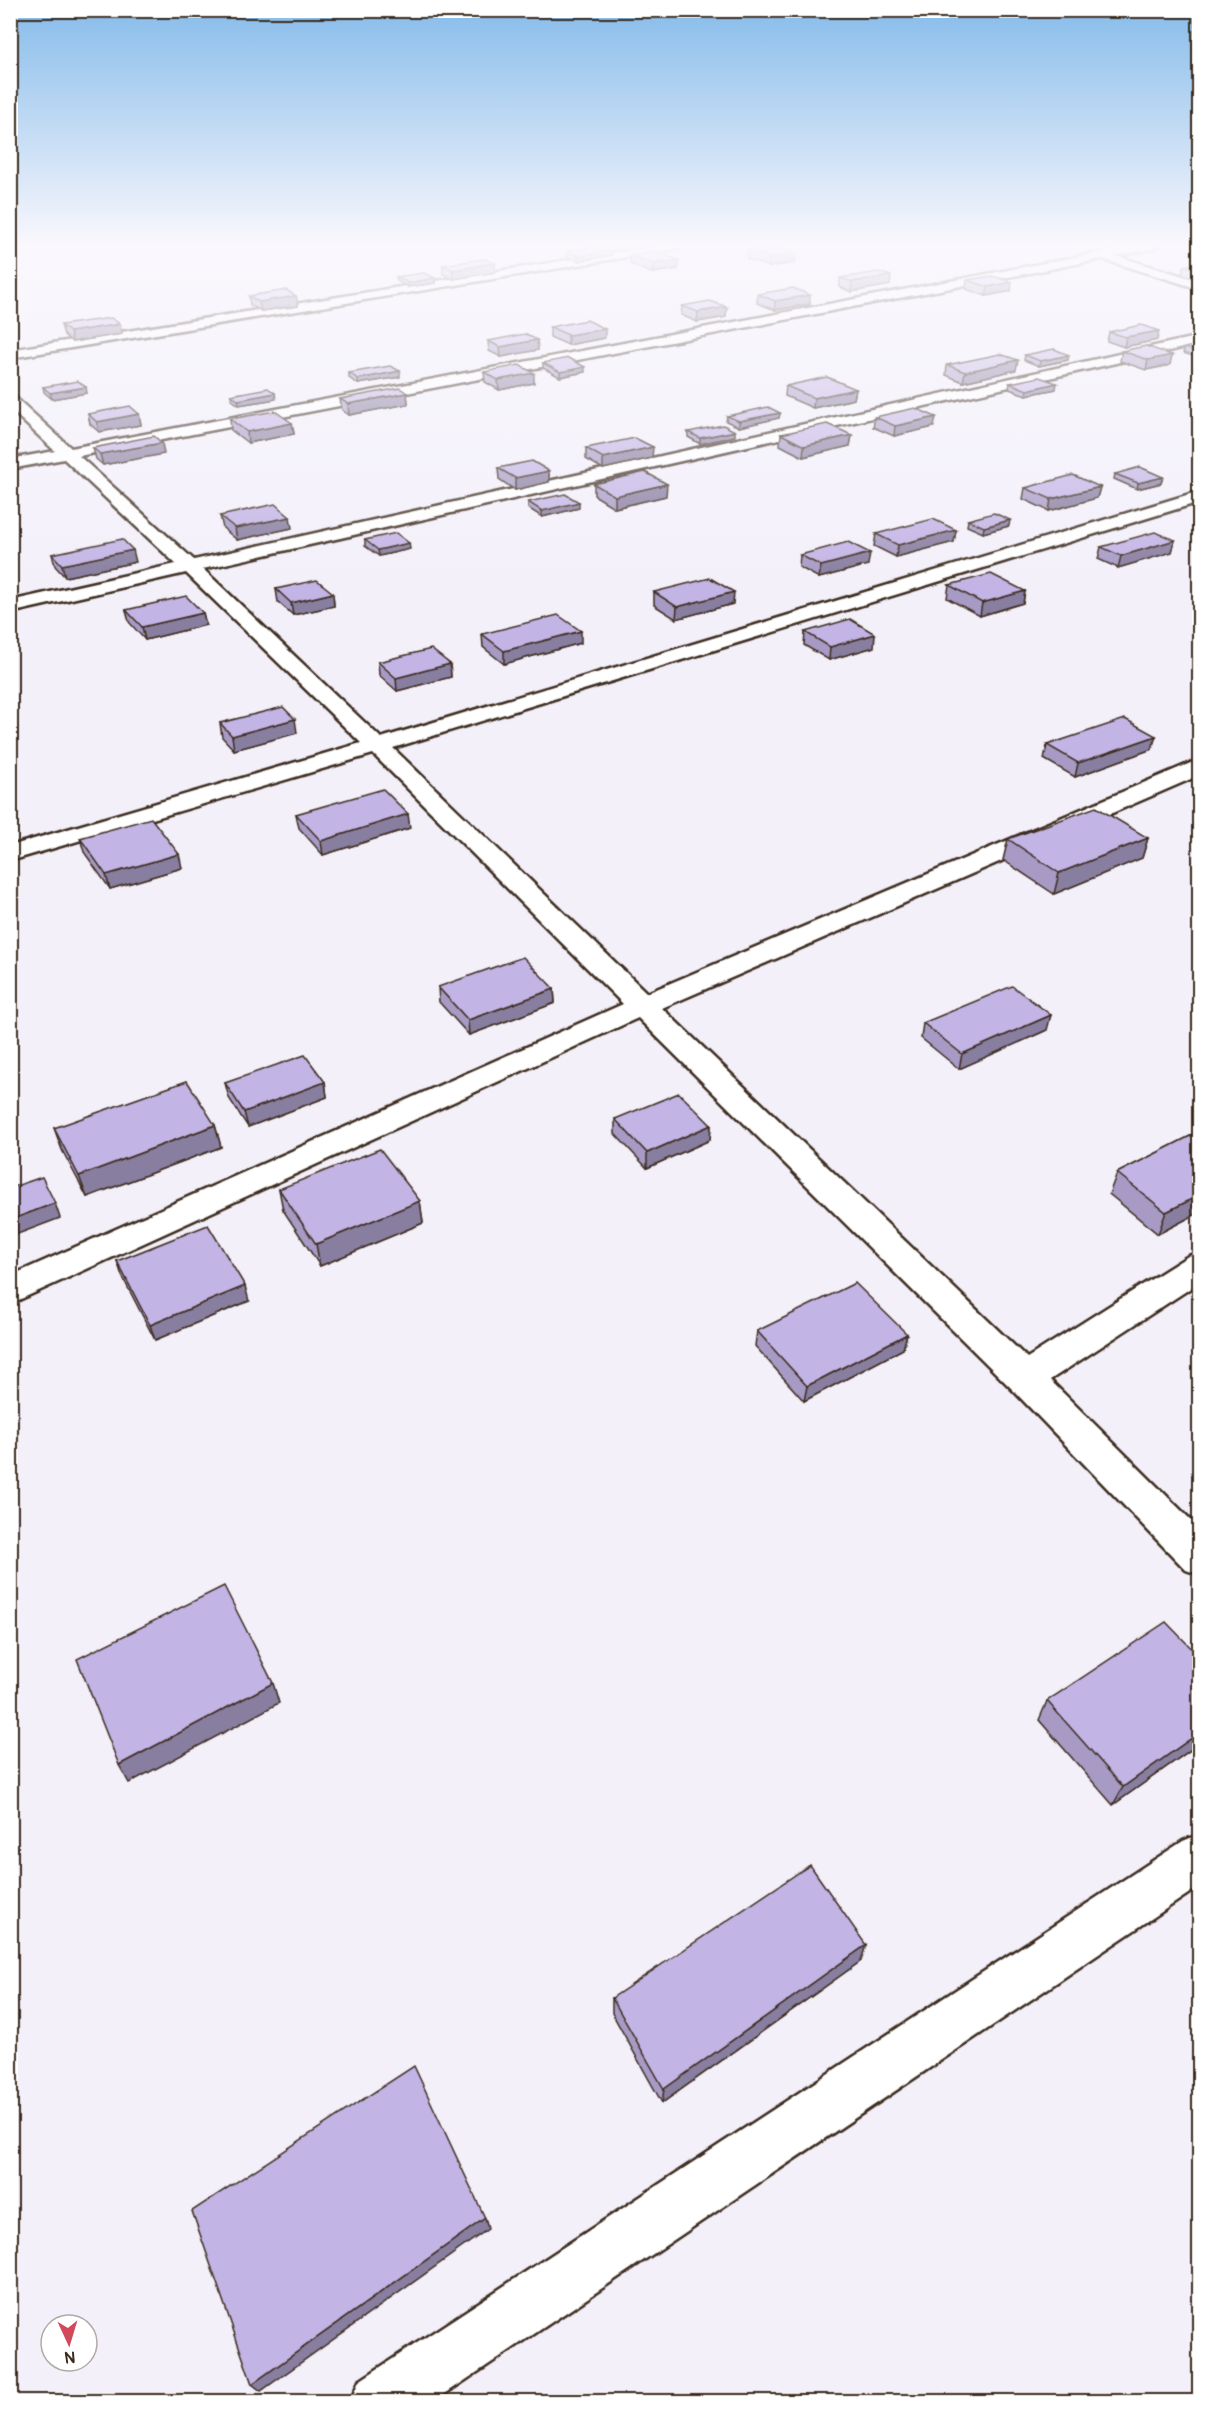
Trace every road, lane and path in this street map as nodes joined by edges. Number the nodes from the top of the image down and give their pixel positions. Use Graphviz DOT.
graph roads {
  1 [pos="563,359"];
  2 [pos="1117,359"];
  3 [pos="10,400"];
  4 [pos="68,453"];
  5 [pos="10,464"];
  6 [pos="1200,496"];
  7 [pos="190,567"];
  8 [pos="10,607"];
  9 [pos="377,746"];
  10 [pos="1200,766"];
  11 [pos="10,854"];
  12 [pos="644,1005"];
  13 [pos="1200,1265"];
  14 [pos="10,1291"];
  15 [pos="1024,1378"];
  16 [pos="1200,1557"];
  17 [pos="1200,1858"];
  18 [pos="380,2402"];
  1 -- 4 [label="street"];
  2 -- 7 [label="street"];
  3 -- 4 [label="street"];
  4 -- 5 [label="street"];
  4 -- 7 [label="street"];
  6 -- 9 [label="street"];
  7 -- 8 [label="street"];
  7 -- 9 [label="street"];
  9 -- 11 [label="street"];
  9 -- 12 [label="street"];
  10 -- 12 [label="street"];
  12 -- 14 [label="street"];
  12 -- 15 [label="street"];
  13 -- 15 [label="street"];
  15 -- 16 [label="street"];
  17 -- 18 [label="street"];
}
